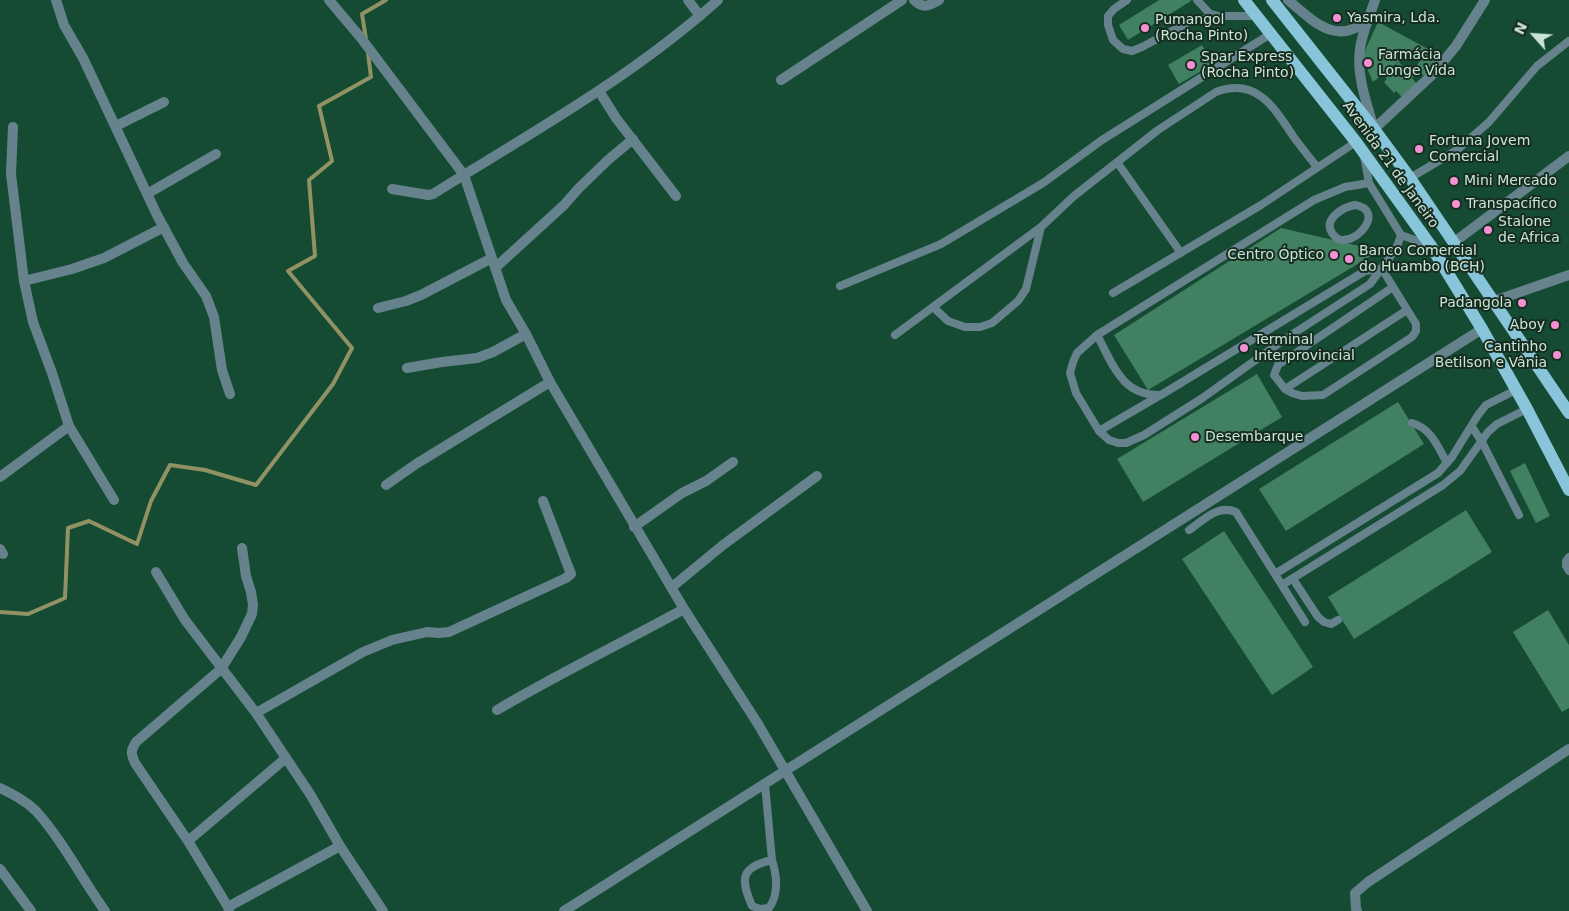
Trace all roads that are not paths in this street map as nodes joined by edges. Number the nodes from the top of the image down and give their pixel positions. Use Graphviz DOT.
graph roads {
  1 [pos="56,0"];
  2 [pos="329,0"];
  3 [pos="688,0"];
  4 [pos="718,0"];
  5 [pos="902,0"];
  6 [pos="914,0"];
  7 [pos="939,0"];
  8 [pos="1127,0"];
  9 [pos="1197,0"];
  10 [pos="1244,0"];
  11 [pos="1272,0"];
  12 [pos="1288,0"];
  13 [pos="1375,0"];
  14 [pos="1485,0"];
  15 [pos="700,16"];
  16 [pos="1218,16"];
  17 [pos="1257,16"];
  18 [pos="1370,18"];
  19 [pos="1272,33"];
  20 [pos="1569,40"];
  21 [pos="781,80"];
  22 [pos="599,91"];
  23 [pos="164,102"];
  24 [pos="116,126"];
  25 [pos="13,127"];
  26 [pos="1374,129"];
  27 [pos="633,139"];
  28 [pos="1360,147"];
  29 [pos="216,154"];
  30 [pos="1569,156"];
  31 [pos="1117,162"];
  32 [pos="1317,167"];
  33 [pos="464,175"];
  34 [pos="1410,178"];
  35 [pos="1368,183"];
  36 [pos="392,189"];
  37 [pos="148,194"];
  38 [pos="676,196"];
  39 [pos="1381,202"];
  40 [pos="1366,212"];
  41 [pos="164,227"];
  42 [pos="1040,227"];
  43 [pos="1401,235"];
  44 [pos="1453,243"];
  45 [pos="1430,246"];
  46 [pos="1181,253"];
  47 [pos="493,263"];
  48 [pos="1382,269"];
  49 [pos="1569,275"];
  50 [pos="24,281"];
  51 [pos="840,286"];
  52 [pos="1393,287"];
  53 [pos="1113,294"];
  54 [pos="1494,301"];
  55 [pos="933,307"];
  56 [pos="378,308"];
  57 [pos="1407,310"];
  58 [pos="1482,329"];
  59 [pos="526,334"];
  60 [pos="1097,334"];
  61 [pos="895,335"];
  62 [pos="407,368"];
  63 [pos="550,382"];
  64 [pos="1285,389"];
  65 [pos="1516,390"];
  66 [pos="230,394"];
  67 [pos="1161,394"];
  68 [pos="1527,409"];
  69 [pos="1569,413"];
  70 [pos="1412,423"];
  71 [pos="69,426"];
  72 [pos="1472,427"];
  73 [pos="1099,432"];
  74 [pos="1482,442"];
  75 [pos="733,462"];
  76 [pos="1447,463"];
  77 [pos="817,476"];
  78 [pos="0,477"];
  79 [pos="386,484"];
  80 [pos="1569,490"];
  81 [pos="114,500"];
  82 [pos="543,501"];
  83 [pos="1519,515"];
  84 [pos="634,527"];
  85 [pos="1189,530"];
  86 [pos="242,548"];
  87 [pos="1569,557"];
  88 [pos="1569,571"];
  89 [pos="156,572"];
  90 [pos="1275,574"];
  91 [pos="1293,578"];
  92 [pos="1282,585"];
  93 [pos="672,587"];
  94 [pos="684,609"];
  95 [pos="1338,620"];
  96 [pos="1305,622"];
  97 [pos="221,669"];
  98 [pos="497,710"];
  99 [pos="256,713"];
  100 [pos="1569,749"];
  101 [pos="286,758"];
  102 [pos="785,771"];
  103 [pos="765,784"];
  104 [pos="0,788"];
  105 [pos="188,841"];
  106 [pos="340,846"];
  107 [pos="772,860"];
  108 [pos="0,869"];
  109 [pos="228,909"];
  110 [pos="31,911"];
  111 [pos="105,911"];
  112 [pos="384,911"];
  113 [pos="564,911"];
  114 [pos="867,911"];
  115 [pos="1357,911"];
  1 -- 24 [label="street"];
  2 -- 33 [label="street"];
  3 -- 15 [label="street"];
  4 -- 15 [label="street"];
  5 -- 21 [label="street"];
  6 -- 7 [label="street"];
  8 -- 16 [label="lane"];
  9 -- 16 [label="lane"];
  10 -- 17 [label="main road, Avenida 21 de Janeiro"];
  11 -- 26 [label="main road, Avenida 21 de Janeiro"];
  12 -- 18 [label="street"];
  13 -- 18 [label="street"];
  14 -- 26 [label="street"];
  15 -- 22 [label="street"];
  16 -- 17 [label="lane"];
  17 -- 19 [label="main road, Avenida 21 de Janeiro"];
  18 -- 26 [label="street"];
  19 -- 28 [label="main road, Avenida 21 de Janeiro"];
  19 -- 51 [label="lane"];
  20 -- 34 [label="lane"];
  22 -- 27 [label="street"];
  22 -- 33 [label="street"];
  23 -- 24 [label="street"];
  24 -- 37 [label="street"];
  25 -- 50 [label="street"];
  26 -- 34 [label="main road, Avenida 21 de Janeiro"];
  27 -- 38 [label="street"];
  27 -- 47 [label="street"];
  28 -- 32 [label="lane"];
  28 -- 35 [label="lane"];
  28 -- 45 [label="main road, Avenida 21 de Janeiro"];
  29 -- 37 [label="street"];
  30 -- 44 [label="street"];
  31 -- 32 [label="lane"];
  31 -- 42 [label="lane"];
  31 -- 46 [label="lane"];
  32 -- 46 [label="lane"];
  33 -- 36 [label="street"];
  33 -- 47 [label="street"];
  34 -- 44 [label="main road, Avenida 21 de Janeiro"];
  35 -- 39 [label="lane"];
  35 -- 60 [label="lane"];
  37 -- 41 [label="street"];
  39 -- 40 [label="lane"];
  39 -- 43 [label="lane"];
  40 -- 40 [label="lane"];
  41 -- 50 [label="street"];
  41 -- 66 [label="street"];
  42 -- 55 [label="lane"];
  42 -- 55 [label="lane"];
  43 -- 45 [label="lane"];
  43 -- 48 [label="lane"];
  44 -- 54 [label="main road, Avenida 21 de Janeiro"];
  45 -- 58 [label="main road, Avenida 21 de Janeiro"];
  46 -- 53 [label="lane"];
  47 -- 56 [label="street"];
  47 -- 59 [label="street"];
  48 -- 52 [label="lane"];
  48 -- 67 [label="lane"];
  48 -- 73 [label="lane"];
  49 -- 54 [label="street"];
  50 -- 71 [label="street"];
  52 -- 57 [label="lane"];
  52 -- 64 [label="lane"];
  54 -- 69 [label="main road, Avenida 21 de Janeiro"];
  55 -- 61 [label="lane"];
  57 -- 64 [label="lane"];
  57 -- 64 [label="lane"];
  58 -- 65 [label="main road, Avenida 21 de Janeiro"];
  58 -- 102 [label="street"];
  59 -- 62 [label="street"];
  59 -- 63 [label="street"];
  60 -- 67 [label="lane"];
  60 -- 73 [label="lane"];
  63 -- 79 [label="street"];
  63 -- 84 [label="street"];
  65 -- 68 [label="main road, Avenida 21 de Janeiro"];
  65 -- 72 [label="lane"];
  67 -- 73 [label="lane"];
  68 -- 74 [label="lane"];
  68 -- 80 [label="main road, Avenida 21 de Janeiro"];
  70 -- 76 [label="lane"];
  71 -- 78 [label="street"];
  71 -- 81 [label="street"];
  72 -- 74 [label="lane"];
  72 -- 76 [label="lane"];
  74 -- 83 [label="lane"];
  74 -- 91 [label="lane"];
  75 -- 84 [label="street"];
  76 -- 90 [label="lane"];
  77 -- 93 [label="street"];
  82 -- 99 [label="street"];
  84 -- 93 [label="street"];
  85 -- 90 [label="lane"];
  86 -- 97 [label="street"];
  87 -- 88 [label="lane"];
  89 -- 97 [label="street"];
  90 -- 92 [label="lane"];
  91 -- 92 [label="lane"];
  91 -- 95 [label="lane"];
  92 -- 96 [label="lane"];
  93 -- 94 [label="street"];
  94 -- 98 [label="street"];
  94 -- 102 [label="street"];
  97 -- 99 [label="street"];
  97 -- 105 [label="street"];
  99 -- 101 [label="street"];
  100 -- 115 [label="street"];
  101 -- 105 [label="street"];
  101 -- 106 [label="street"];
  102 -- 103 [label="street"];
  102 -- 114 [label="street"];
  103 -- 107 [label="lane"];
  103 -- 113 [label="street"];
  104 -- 111 [label="street"];
  105 -- 109 [label="street"];
  106 -- 109 [label="street"];
  106 -- 112 [label="street"];
  107 -- 107 [label="lane"];
  108 -- 110 [label="street"];
}
